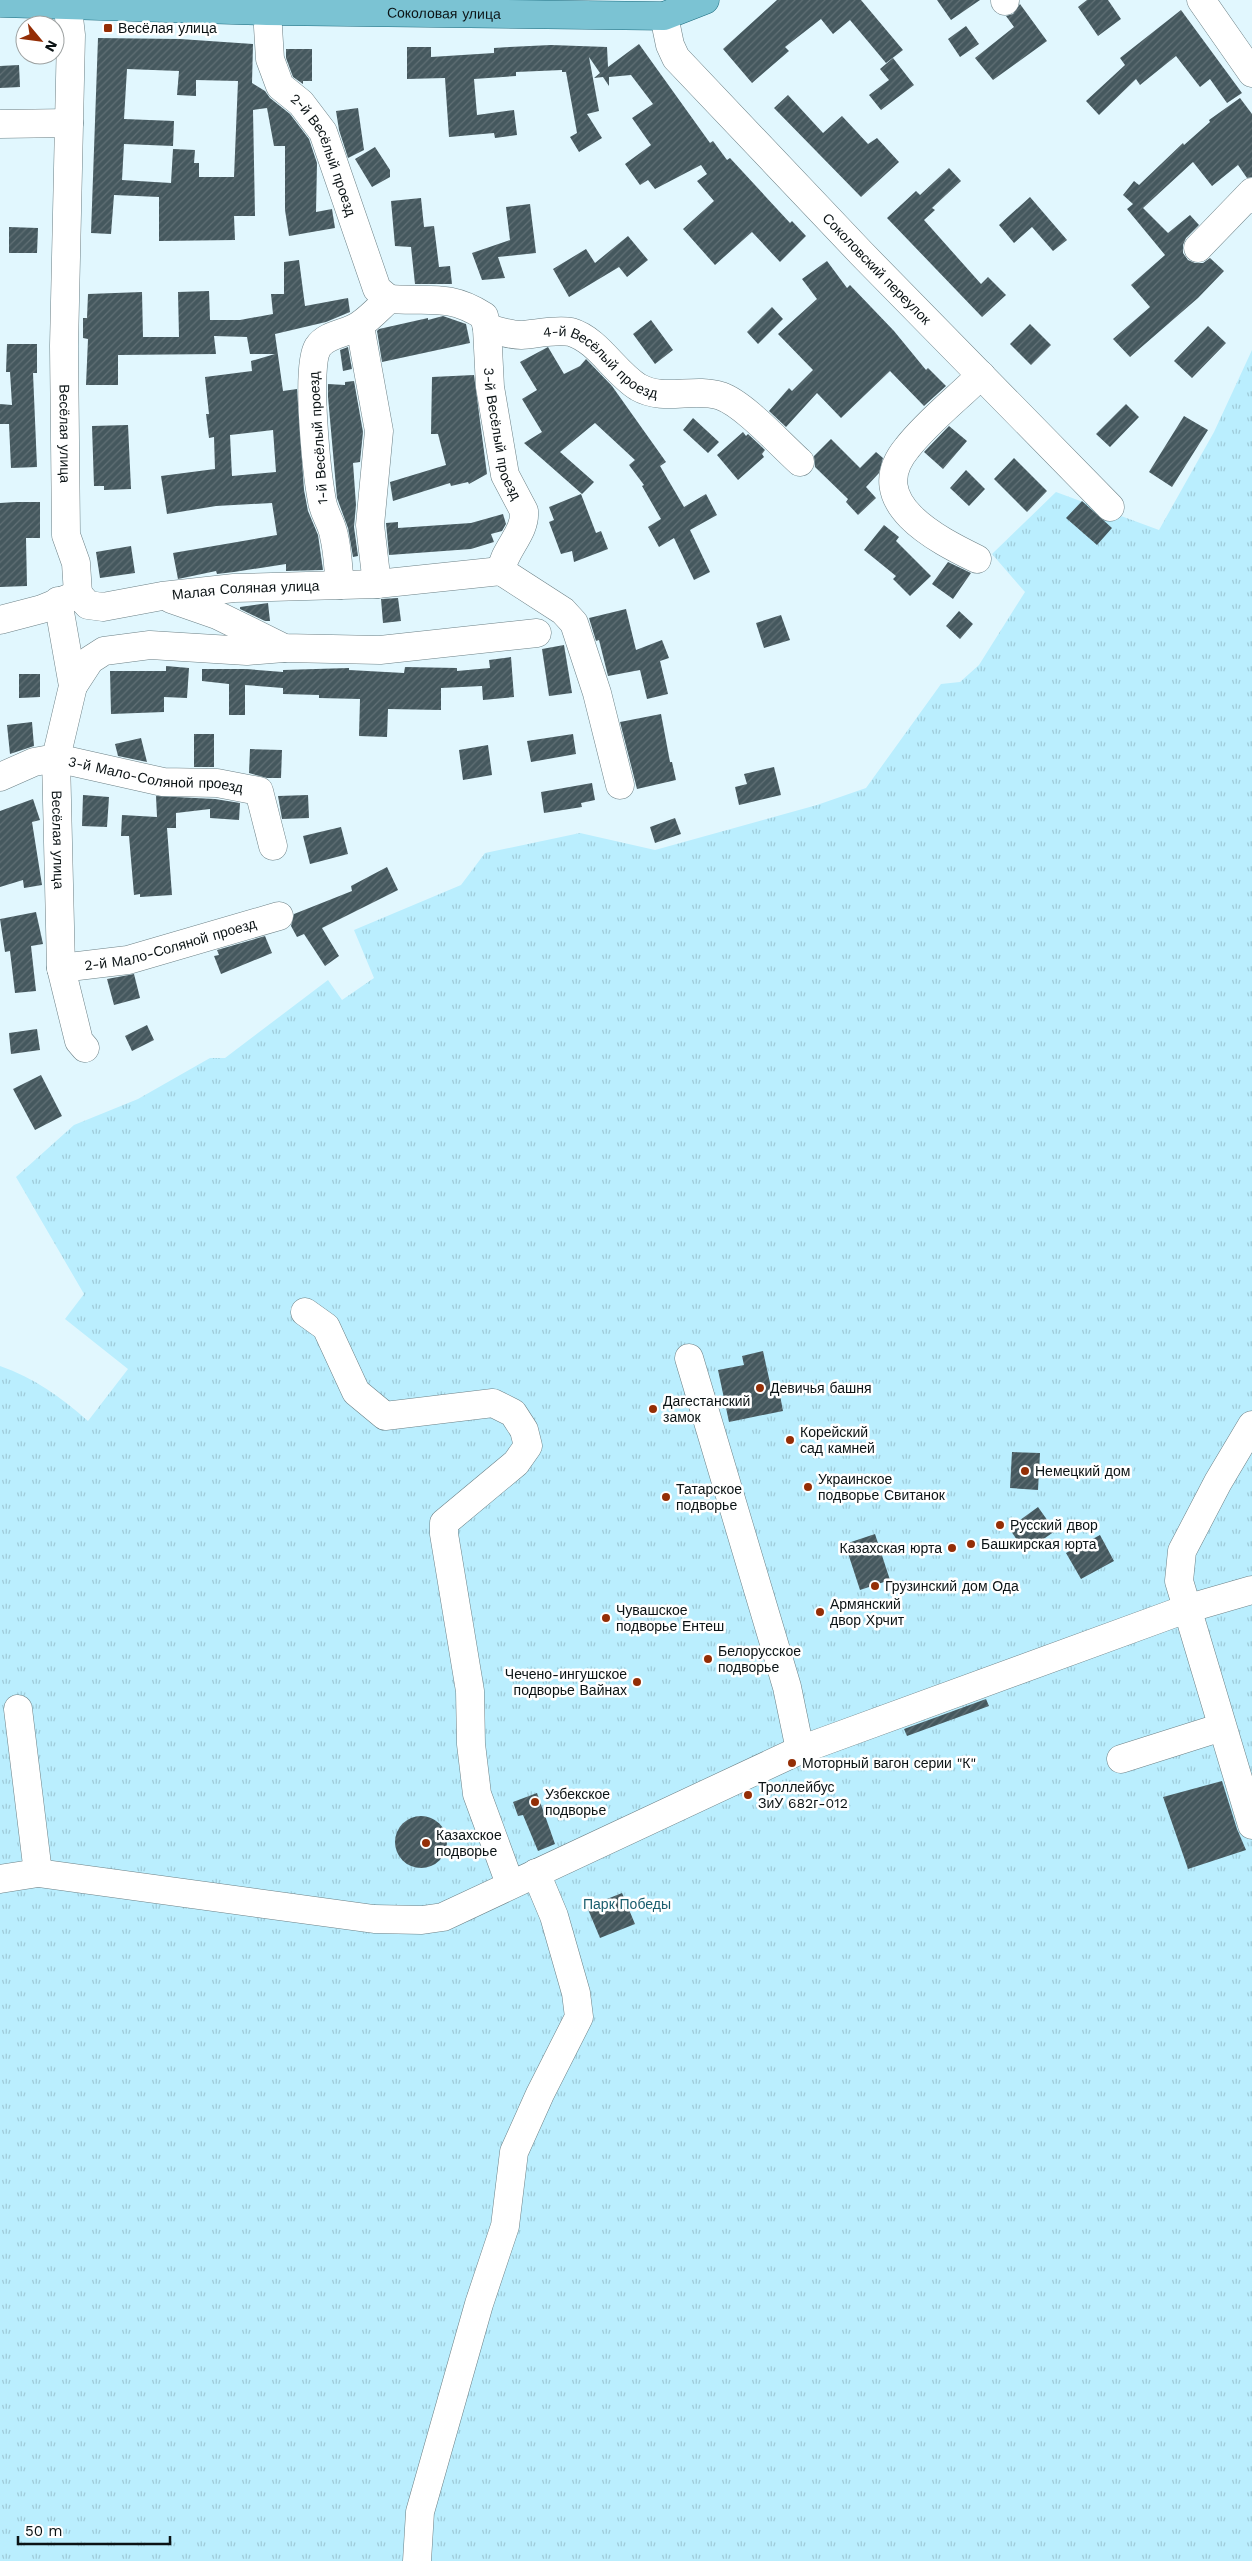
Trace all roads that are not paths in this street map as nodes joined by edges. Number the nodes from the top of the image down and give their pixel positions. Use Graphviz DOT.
graph roads {
  1 [pos="705,0"];
  2 [pos="1201,0"];
  3 [pos="67,2"];
  4 [pos="0,3"];
  5 [pos="267,11"];
  6 [pos="664,16"];
  7 [pos="1252,73"];
  8 [pos="69,123"];
  9 [pos="0,124"];
  10 [pos="1252,192"];
  11 [pos="1198,248"];
  12 [pos="389,299"];
  13 [pos="360,326"];
  14 [pos="487,328"];
  15 [pos="981,375"];
  16 [pos="800,462"];
  17 [pos="1110,507"];
  18 [pos="977,559"];
  19 [pos="501,570"];
  20 [pos="378,584"];
  21 [pos="340,585"];
  22 [pos="162,596"];
  23 [pos="68,598"];
  24 [pos="0,620"];
  25 [pos="537,633"];
  26 [pos="284,648"];
  27 [pos="73,686"];
  28 [pos="56,758"];
  29 [pos="0,777"];
  30 [pos="620,785"];
  31 [pos="273,846"];
  32 [pos="279,916"];
  33 [pos="61,968"];
  34 [pos="85,1048"];
  35 [pos="305,1312"];
  36 [pos="689,1358"];
  37 [pos="1252,1425"];
  38 [pos="1252,1590"];
  39 [pos="1186,1609"];
  40 [pos="18,1710"];
  41 [pos="1222,1727"];
  42 [pos="800,1750"];
  43 [pos="1121,1759"];
  44 [pos="1252,1825"];
  45 [pos="38,1873"];
  46 [pos="536,1873"];
  47 [pos="0,1879"];
  48 [pos="510,1884"];
  49 [pos="418,2561"];
  1 -- 6 [label="main road, Соколовая улица"];
  2 -- 7 [label="street"];
  3 -- 4 [label="main road, Соколовая улица"];
  3 -- 5 [label="main road, Соколовая улица"];
  3 -- 8 [label="street, Весёлая улица"];
  5 -- 6 [label="main road, Соколовая улица"];
  5 -- 12 [label="street, 2-й Весёлый проезд"];
  6 -- 15 [label="street, Соколовский переулок"];
  8 -- 9 [label="street"];
  8 -- 23 [label="street, Весёлая улица"];
  10 -- 11 [label="street"];
  12 -- 13 [label="street, 1-й Весёлый проезд"];
  12 -- 14 [label="street"];
  13 -- 20 [label="street"];
  13 -- 21 [label="street, 1-й Весёлый проезд"];
  14 -- 16 [label="street, 4-й Весёлый проезд"];
  14 -- 19 [label="street, 3-й Весёлый проезд"];
  15 -- 17 [label="street, Соколовский переулок"];
  15 -- 18 [label="street"];
  19 -- 20 [label="street, Малая Соляная улица"];
  19 -- 30 [label="street"];
  20 -- 21 [label="street, Малая Соляная улица"];
  21 -- 22 [label="street, Малая Соляная улица"];
  22 -- 23 [label="street, Малая Соляная улица"];
  22 -- 26 [label="street"];
  23 -- 24 [label="street"];
  23 -- 27 [label="street, Весёлая улица"];
  25 -- 26 [label="street"];
  26 -- 27 [label="street"];
  27 -- 28 [label="street, Весёлая улица"];
  28 -- 29 [label="street, 3-й Мало-Соляной проезд"];
  28 -- 31 [label="street, 3-й Мало-Соляной проезд"];
  28 -- 33 [label="street, Весёлая улица"];
  32 -- 33 [label="street, 2-й Мало-Соляной проезд"];
  33 -- 34 [label="street, Весёлая улица"];
  35 -- 48 [label="street"];
  36 -- 42 [label="street"];
  37 -- 39 [label="street"];
  38 -- 39 [label="street"];
  39 -- 41 [label="street"];
  39 -- 42 [label="street"];
  40 -- 45 [label="street"];
  41 -- 43 [label="street"];
  41 -- 44 [label="street"];
  42 -- 46 [label="street"];
  45 -- 47 [label="street"];
  45 -- 48 [label="street"];
  46 -- 48 [label="street"];
  46 -- 49 [label="street"];
}
